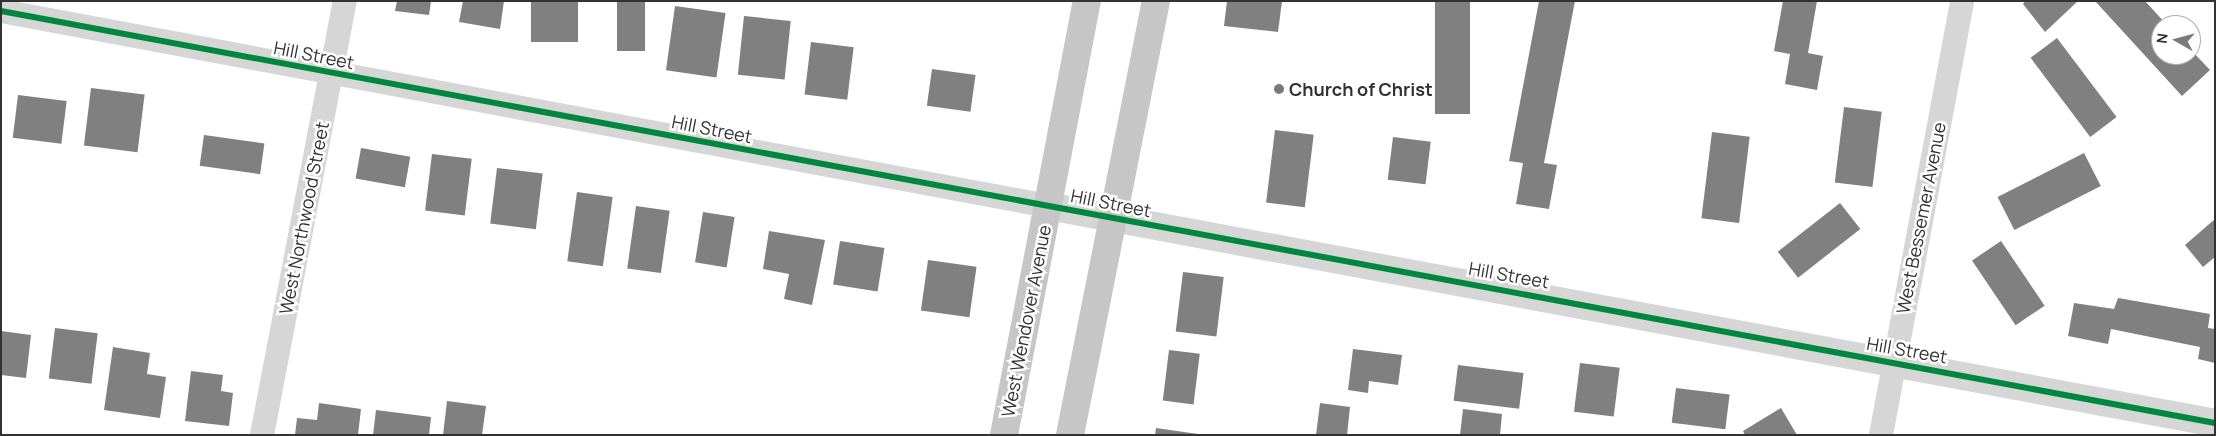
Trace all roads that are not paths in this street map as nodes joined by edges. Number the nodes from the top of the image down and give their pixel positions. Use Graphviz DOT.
graph roads {
  1 [pos="346,1"];
  2 [pos="1087,1"];
  3 [pos="1156,1"];
  4 [pos="1962,1"];
  5 [pos="1,10"];
  6 [pos="332,73"];
  7 [pos="1048,206"];
  8 [pos="1110,218"];
  9 [pos="1894,362"];
  10 [pos="2215,423"];
  11 [pos="262,435"];
  12 [pos="1004,435"];
  13 [pos="1070,435"];
  14 [pos="1881,435"];
  1 -- 6 [label="street, West Northwood Street"];
  2 -- 7 [label="highway, West Wendover Avenue"];
  3 -- 8 [label="highway"];
  4 -- 9 [label="street, West Bessemer Avenue"];
  5 -- 6 [label="street, Hill Street"];
  6 -- 7 [label="street, Hill Street"];
  6 -- 11 [label="street, West Northwood Street"];
  7 -- 8 [label="street, Hill Street"];
  7 -- 12 [label="highway, West Wendover Avenue"];
  8 -- 9 [label="street, Hill Street"];
  8 -- 13 [label="highway"];
  9 -- 10 [label="street, Hill Street"];
  9 -- 14 [label="street, West Bessemer Avenue"];
}
